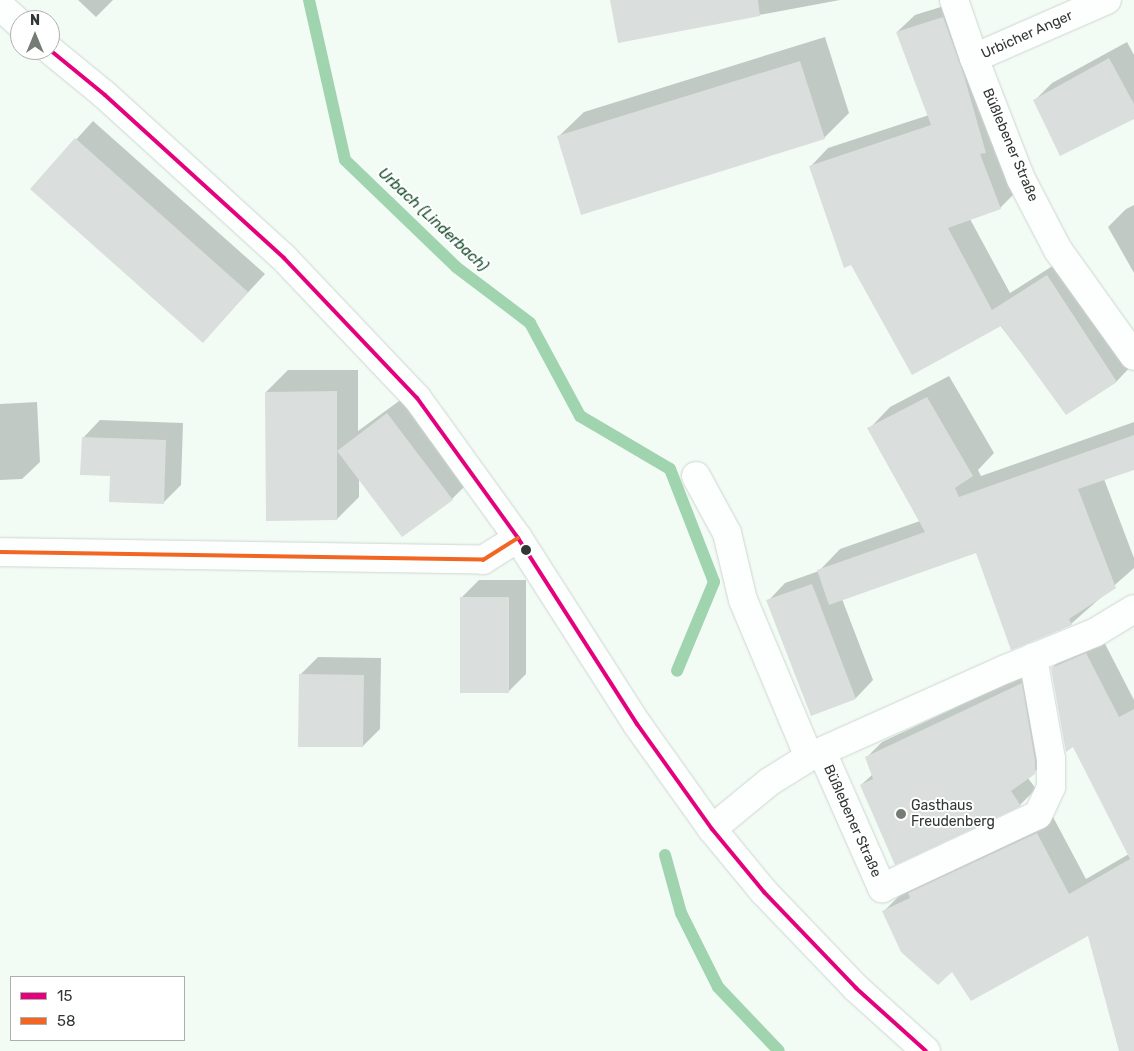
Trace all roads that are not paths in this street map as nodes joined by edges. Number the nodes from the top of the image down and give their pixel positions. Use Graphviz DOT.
graph roads {
  1 [pos="954,0"];
  2 [pos="1107,0"];
  3 [pos="0,6"];
  4 [pos="10,15"];
  5 [pos="60,58"];
  6 [pos="974,58"];
  7 [pos="1134,356"];
  8 [pos="696,476"];
  9 [pos="518,538"];
  10 [pos="0,552"];
  11 [pos="1134,609"];
  12 [pos="1033,658"];
  13 [pos="815,754"];
  14 [pos="712,829"];
  15 [pos="926,1051"];
  1 -- 6 [label="street, Büßlebener Straße"];
  2 -- 6 [label="street, Urbicher Anger"];
  3 -- 4 [label="street"];
  5 -- 9 [label="street"];
  6 -- 7 [label="street, Büßlebener Straße"];
  8 -- 13 [label="street"];
  9 -- 10 [label="street"];
  9 -- 14 [label="street"];
  11 -- 12 [label="street, Büßlebener Straße"];
  12 -- 13 [label="street, Büßlebener Straße"];
  12 -- 13 [label="street, Büßlebener Straße"];
  13 -- 14 [label="street, Büßlebener Straße"];
  14 -- 15 [label="street"];
}
